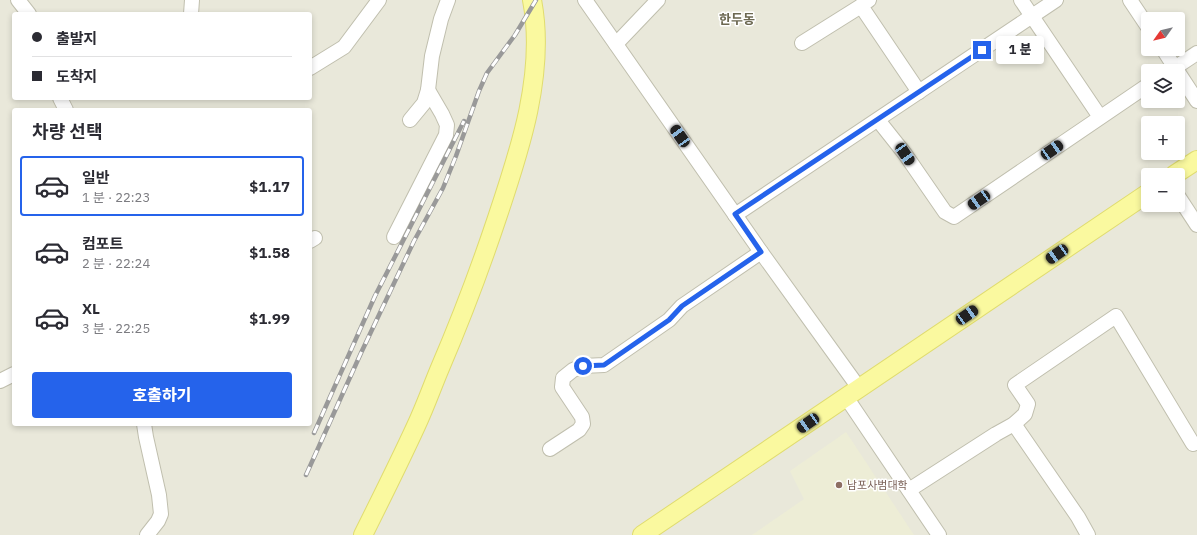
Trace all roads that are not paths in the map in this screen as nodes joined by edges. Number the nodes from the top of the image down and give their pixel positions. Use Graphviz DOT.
graph roads {
  1 [pos="18,0"];
  2 [pos="192,0"];
  3 [pos="379,0"];
  4 [pos="448,0"];
  5 [pos="585,0"];
  6 [pos="658,0"];
  7 [pos="1021,0"];
  8 [pos="1056,0"];
  9 [pos="1130,0"];
  10 [pos="534,2"];
  11 [pos="865,3"];
  12 [pos="27,12"];
  13 [pos="191,12"];
  14 [pos="1032,16"];
  15 [pos="1141,16"];
  16 [pos="802,43"];
  17 [pos="616,44"];
  18 [pos="1197,53"];
  19 [pos="1183,64"];
  20 [pos="312,67"];
  21 [pos="1185,84"];
  22 [pos="428,90"];
  23 [pos="1141,90"];
  24 [pos="920,92"];
  25 [pos="1197,101"];
  26 [pos="1100,117"];
  27 [pos="410,120"];
  28 [pos="878,120"];
  29 [pos="1197,160"];
  30 [pos="1185,168"];
  31 [pos="1141,198"];
  32 [pos="1185,206"];
  33 [pos="735,214"];
  34 [pos="1197,224"];
  35 [pos="394,237"];
  36 [pos="761,252"];
  37 [pos="12,375"];
  38 [pos="0,381"];
  39 [pos="852,392"];
  40 [pos="1014,424"];
  41 [pos="144,426"];
  42 [pos="1193,444"];
  43 [pos="550,449"];
  44 [pos="909,490"];
  45 [pos="1084,534"];
  46 [pos="147,535"];
  47 [pos="363,535"];
  48 [pos="642,535"];
  49 [pos="939,535"];
  1 -- 12 [label="street"];
  2 -- 13 [label="street"];
  3 -- 20 [label="street"];
  4 -- 22 [label="street"];
  5 -- 17 [label="street"];
  6 -- 17 [label="street"];
  7 -- 14 [label="street"];
  8 -- 14 [label="street"];
  9 -- 15 [label="street"];
  10 -- 47 [label="main road"];
  11 -- 16 [label="street"];
  11 -- 24 [label="street"];
  14 -- 24 [label="street"];
  14 -- 26 [label="street"];
  17 -- 33 [label="street"];
  18 -- 19 [label="street"];
  21 -- 25 [label="street"];
  22 -- 27 [label="street"];
  22 -- 35 [label="street"];
  23 -- 26 [label="street"];
  24 -- 28 [label="street"];
  26 -- 28 [label="street"];
  28 -- 33 [label="street"];
  29 -- 30 [label="main road"];
  31 -- 39 [label="main road"];
  32 -- 34 [label="street"];
  33 -- 36 [label="street"];
  36 -- 39 [label="street"];
  36 -- 43 [label="street"];
  37 -- 38 [label="street"];
  39 -- 44 [label="street"];
  39 -- 48 [label="main road"];
  40 -- 42 [label="street"];
  40 -- 44 [label="street"];
  40 -- 45 [label="street"];
  41 -- 46 [label="street"];
  44 -- 49 [label="street"];
}
